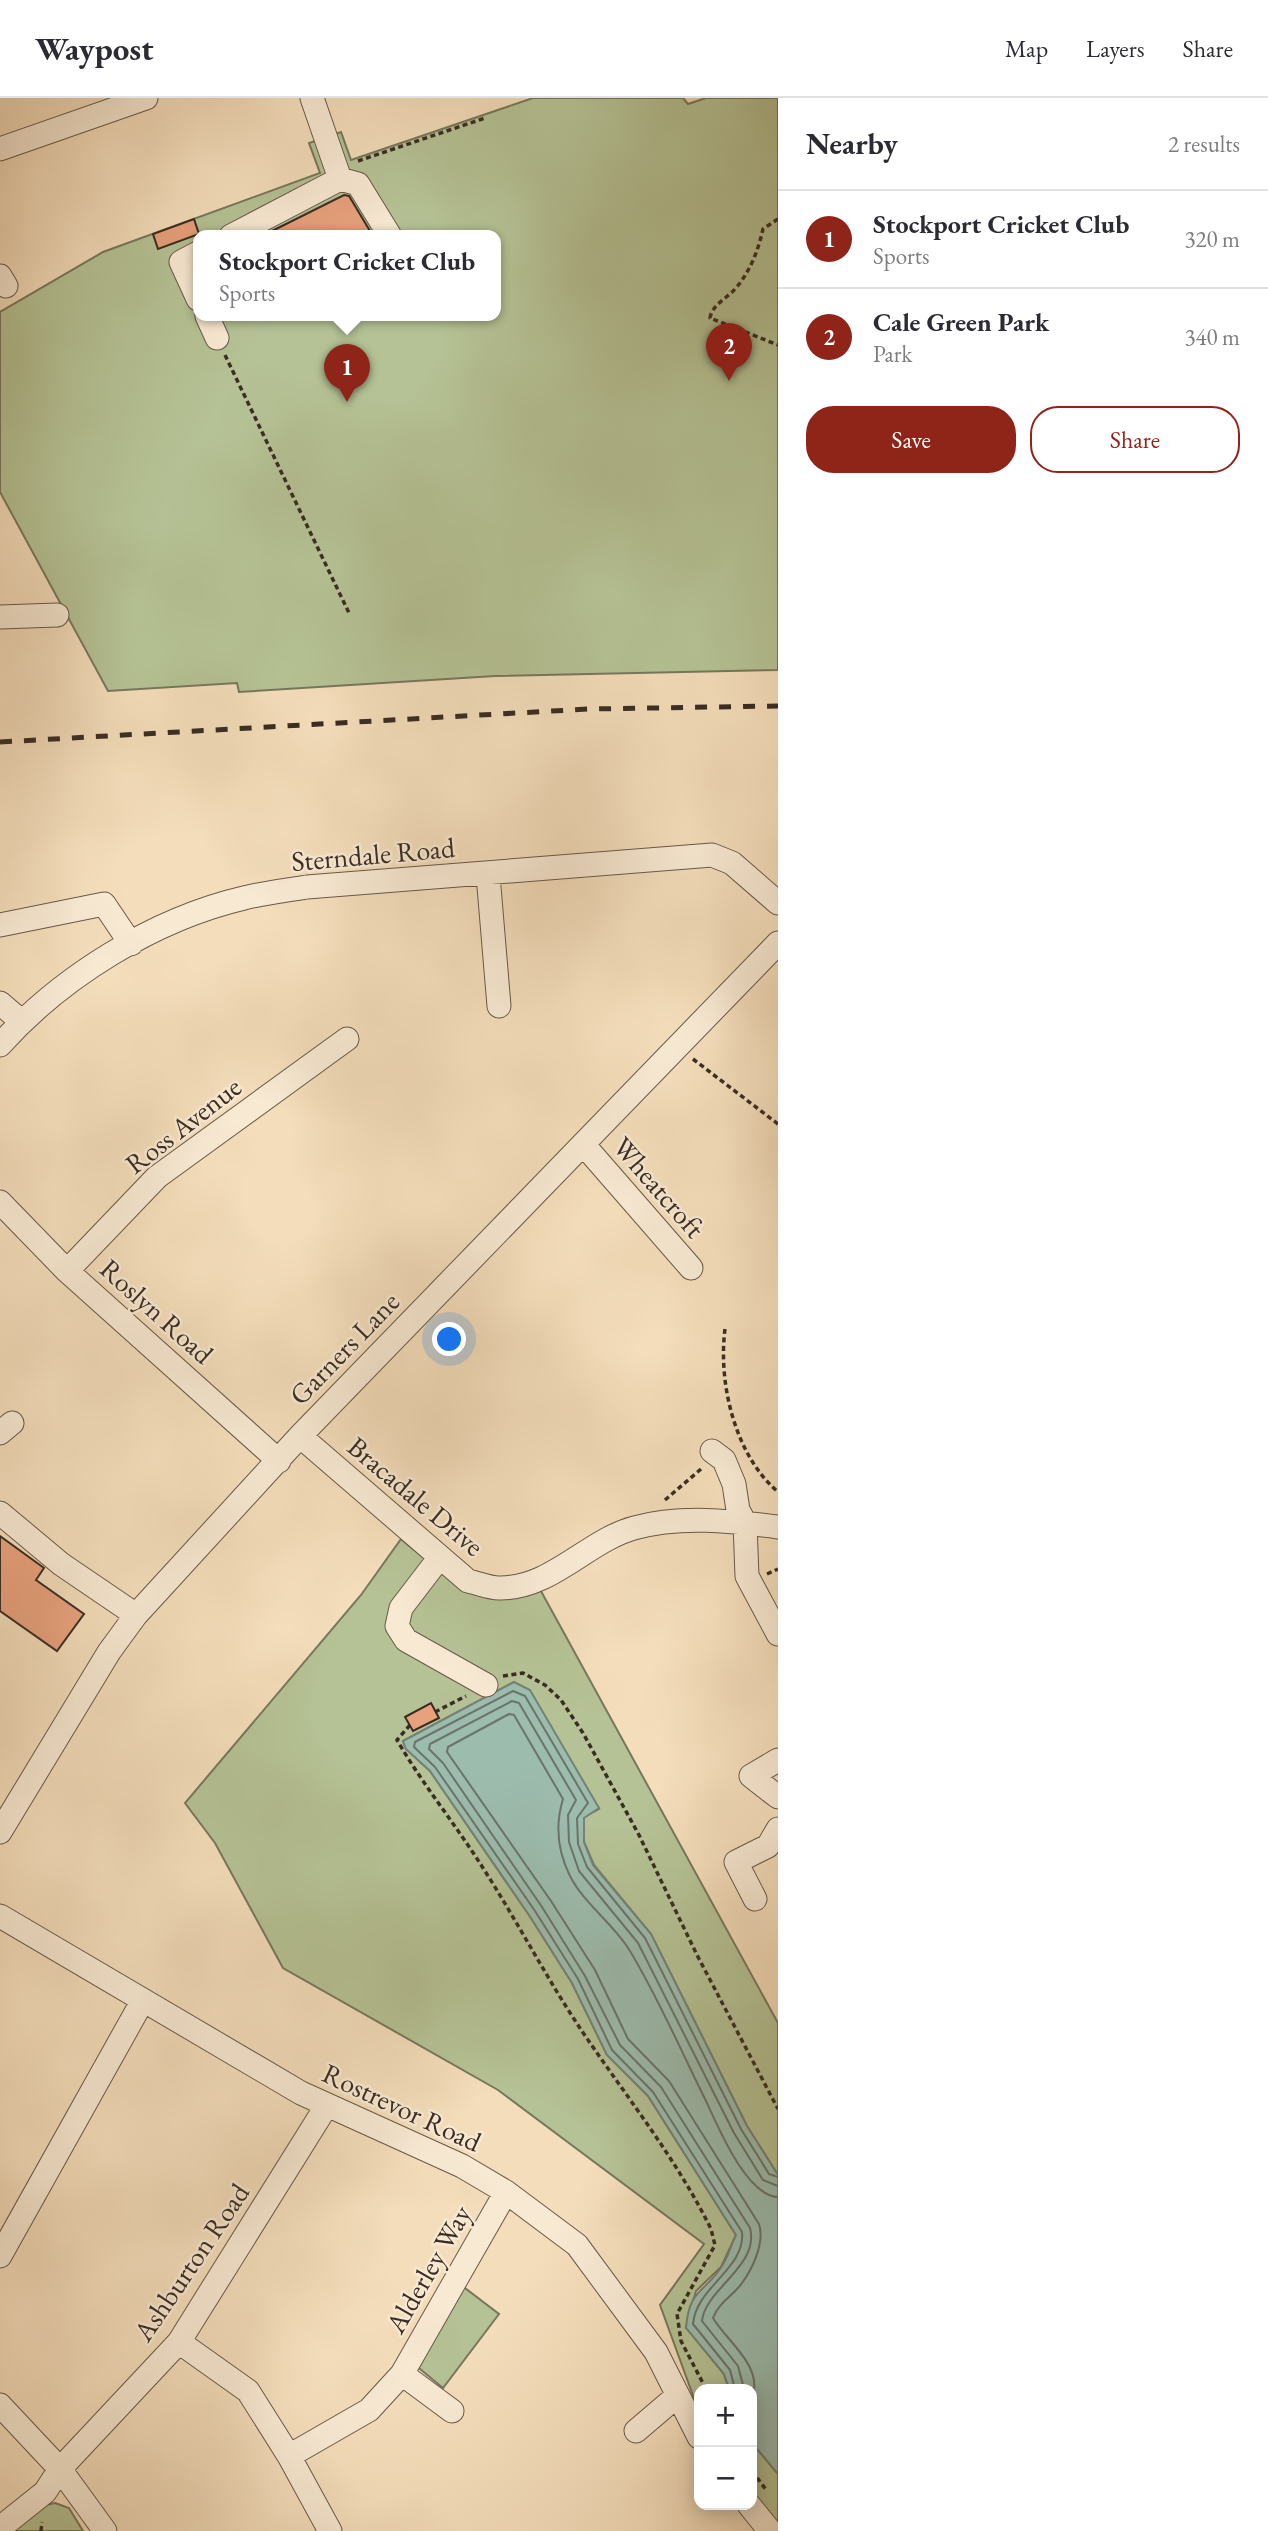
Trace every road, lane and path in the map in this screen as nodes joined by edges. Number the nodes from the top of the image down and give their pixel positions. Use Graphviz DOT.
graph roads {
  1 [pos="146,98"];
  2 [pos="312,98"];
  3 [pos="485,118"];
  4 [pos="0,149"];
  5 [pos="338,174"];
  6 [pos="778,219"];
  7 [pos="241,230"];
  8 [pos="386,230"];
  9 [pos="193,256"];
  10 [pos="193,288"];
  11 [pos="208,321"];
  12 [pos="217,338"];
  13 [pos="778,345"];
  14 [pos="57,615"];
  15 [pos="350,615"];
  16 [pos="0,617"];
  17 [pos="488,875"];
  18 [pos="778,903"];
  19 [pos="0,925"];
  20 [pos="778,943"];
  21 [pos="131,944"];
  22 [pos="0,1003"];
  23 [pos="499,1006"];
  24 [pos="21,1021"];
  25 [pos="347,1039"];
  26 [pos="0,1045"];
  27 [pos="677,1047"];
  28 [pos="778,1124"];
  29 [pos="583,1144"];
  30 [pos="0,1202"];
  31 [pos="691,1268"];
  32 [pos="67,1271"];
  33 [pos="725,1329"];
  34 [pos="300,1436"];
  35 [pos="714,1453"];
  36 [pos="279,1461"];
  37 [pos="778,1492"];
  38 [pos="664,1501"];
  39 [pos="0,1513"];
  40 [pos="745,1523"];
  41 [pos="778,1527"];
  42 [pos="440,1557"];
  43 [pos="136,1615"];
  44 [pos="778,1634"];
  45 [pos="486,1685"];
  46 [pos="435,1712"];
  47 [pos="410,1725"];
  48 [pos="778,1760"];
  49 [pos="778,1797"];
  50 [pos="778,1829"];
  51 [pos="0,1832"];
  52 [pos="755,1899"];
  53 [pos="0,1916"];
  54 [pos="142,2000"];
  55 [pos="327,2105"];
  56 [pos="778,2109"];
  57 [pos="506,2192"];
  58 [pos="0,2256"];
  59 [pos="179,2343"];
  60 [pos="402,2374"];
  61 [pos="703,2384"];
  62 [pos="677,2396"];
  63 [pos="0,2405"];
  64 [pos="452,2411"];
  65 [pos="694,2428"];
  66 [pos="636,2431"];
  67 [pos="289,2456"];
  68 [pos="60,2469"];
  69 [pos="757,2478"];
  70 [pos="771,2497"];
  71 [pos="753,2510"];
  72 [pos="0,2528"];
  73 [pos="105,2531"];
  74 [pos="330,2531"];
  75 [pos="770,2531"];
  1 -- 4 [label="street"];
  2 -- 5 [label="street"];
  3 -- 5 [label="path"];
  5 -- 7 [label="street"];
  5 -- 8 [label="street"];
  6 -- 13 [label="path"];
  9 -- 10 [label="street"];
  11 -- 12 [label="street"];
  12 -- 15 [label="path"];
  14 -- 16 [label="street"];
  17 -- 18 [label="street, Sterndale Road"];
  17 -- 21 [label="street, Sterndale Road"];
  17 -- 23 [label="street"];
  19 -- 21 [label="street"];
  20 -- 27 [label="street, Garners Lane"];
  21 -- 24 [label="street, Sterndale Road"];
  22 -- 24 [label="street"];
  24 -- 26 [label="street, Sterndale Road"];
  25 -- 32 [label="street, Ross Avenue"];
  27 -- 28 [label="path"];
  27 -- 29 [label="street, Garners Lane"];
  29 -- 31 [label="street, Wheatcroft"];
  29 -- 34 [label="street, Garners Lane"];
  30 -- 32 [label="street, Roslyn Road"];
  32 -- 36 [label="street, Roslyn Road"];
  33 -- 37 [label="path"];
  34 -- 36 [label="street, Garners Lane"];
  34 -- 42 [label="street, Bracadale Drive"];
  35 -- 38 [label="path"];
  35 -- 40 [label="street"];
  36 -- 43 [label="street, Garners Lane"];
  39 -- 43 [label="street"];
  40 -- 41 [label="street, Bracadale Drive"];
  40 -- 42 [label="street, Bracadale Drive"];
  40 -- 44 [label="street"];
  42 -- 45 [label="street"];
  43 -- 51 [label="street, Garners Lane"];
  45 -- 46 [label="path"];
  45 -- 56 [label="path"];
  47 -- 61 [label="path"];
  48 -- 49 [label="street"];
  50 -- 52 [label="street"];
  53 -- 54 [label="street, Rostrevor Road"];
  54 -- 55 [label="street, Rostrevor Road"];
  54 -- 58 [label="street"];
  55 -- 57 [label="street, Rostrevor Road"];
  55 -- 59 [label="street, Ashburton Road"];
  57 -- 60 [label="street, Alderley Way"];
  57 -- 62 [label="street, Rostrevor Road"];
  59 -- 67 [label="street"];
  59 -- 68 [label="street, Ashburton Road"];
  60 -- 64 [label="street, Alderley Way"];
  60 -- 67 [label="street, Alderley Way"];
  62 -- 65 [label="street, Rostrevor Road"];
  62 -- 66 [label="street"];
  63 -- 68 [label="street"];
  67 -- 74 [label="street"];
  68 -- 72 [label="street, Ashburton Road"];
  68 -- 73 [label="street"];
  69 -- 70 [label="path"];
  71 -- 75 [label="street"];
}
